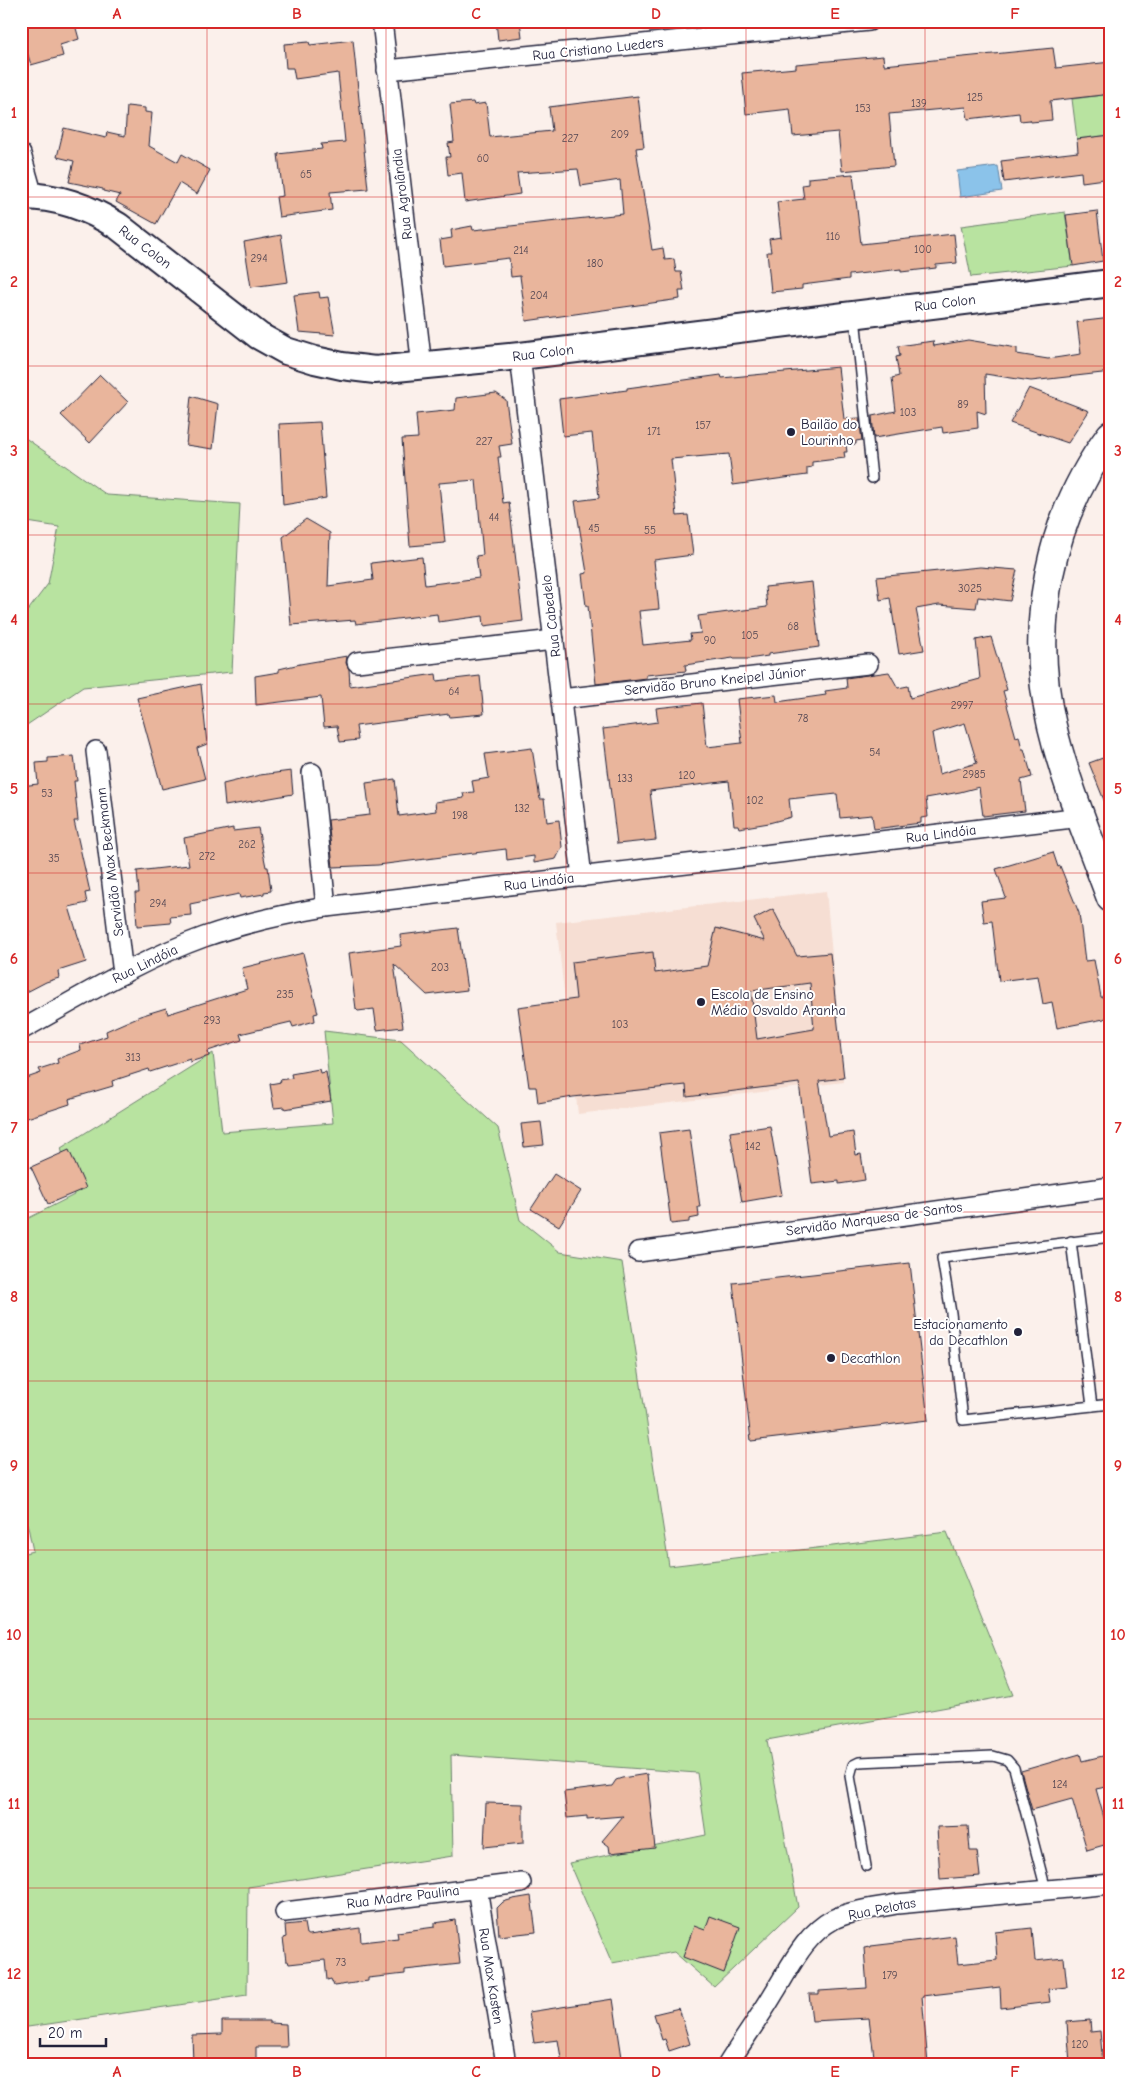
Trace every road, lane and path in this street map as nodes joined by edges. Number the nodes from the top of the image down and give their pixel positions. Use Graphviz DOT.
graph roads {
  1 [pos="382,21"];
  2 [pos="868,21"];
  3 [pos="387,70"];
  4 [pos="21,154"];
  5 [pos="27,196"];
  6 [pos="1111,283"];
  7 [pos="854,314"];
  8 [pos="520,356"];
  9 [pos="422,367"];
  10 [pos="1111,434"];
  11 [pos="872,478"];
  12 [pos="554,640"];
  13 [pos="357,662"];
  14 [pos="868,664"];
  15 [pos="561,699"];
  16 [pos="96,751"];
  17 [pos="312,773"];
  18 [pos="1081,817"];
  19 [pos="582,877"];
  20 [pos="1111,898"];
  21 [pos="326,907"];
  22 [pos="123,974"];
  23 [pos="21,1030"];
  24 [pos="1111,1186"];
  25 [pos="1111,1237"];
  26 [pos="1071,1241"];
  27 [pos="638,1252"];
  28 [pos="1111,1404"];
  29 [pos="1092,1406"];
  30 [pos="866,1866"];
  31 [pos="521,1882"];
  32 [pos="1111,1884"];
  33 [pos="477,1888"];
  34 [pos="1046,1890"];
  35 [pos="285,1912"];
  36 [pos="506,2064"];
  37 [pos="728,2064"];
  1 -- 3 [label="street, Rua Agrolândia"];
  2 -- 3 [label="street, Rua Cristiano Lueders"];
  3 -- 9 [label="street, Rua Agrolândia"];
  4 -- 5 [label="street"];
  5 -- 9 [label="street, Rua Colon"];
  6 -- 7 [label="street, Rua Colon"];
  7 -- 8 [label="street, Rua Colon"];
  7 -- 11 [label="lane"];
  8 -- 9 [label="street, Rua Colon"];
  8 -- 12 [label="street, Rua Cabedelo"];
  10 -- 18 [label="main road"];
  12 -- 13 [label="street"];
  12 -- 15 [label="street, Rua Cabedelo"];
  14 -- 15 [label="street, Servidão Bruno Kneipel Júnior"];
  15 -- 19 [label="street, Rua Cabedelo"];
  16 -- 22 [label="street, Servidão Max Beckmann"];
  17 -- 21 [label="street"];
  18 -- 19 [label="street, Rua Lindóia"];
  18 -- 20 [label="main road"];
  19 -- 21 [label="street, Rua Lindóia"];
  21 -- 22 [label="street, Rua Lindóia"];
  22 -- 23 [label="street, Rua Lindóia"];
  24 -- 27 [label="street, Servidão Marquesa de Santos"];
  25 -- 26 [label="lane"];
  26 -- 29 [label="lane"];
  26 -- 29 [label="lane"];
  28 -- 29 [label="lane"];
  30 -- 34 [label="lane"];
  31 -- 33 [label="street, Rua Madre Paulina"];
  32 -- 34 [label="street, Rua Pelotas"];
  33 -- 35 [label="street, Rua Madre Paulina"];
  33 -- 36 [label="street, Rua Max Kasten"];
  34 -- 37 [label="street, Rua Pelotas"];
}
